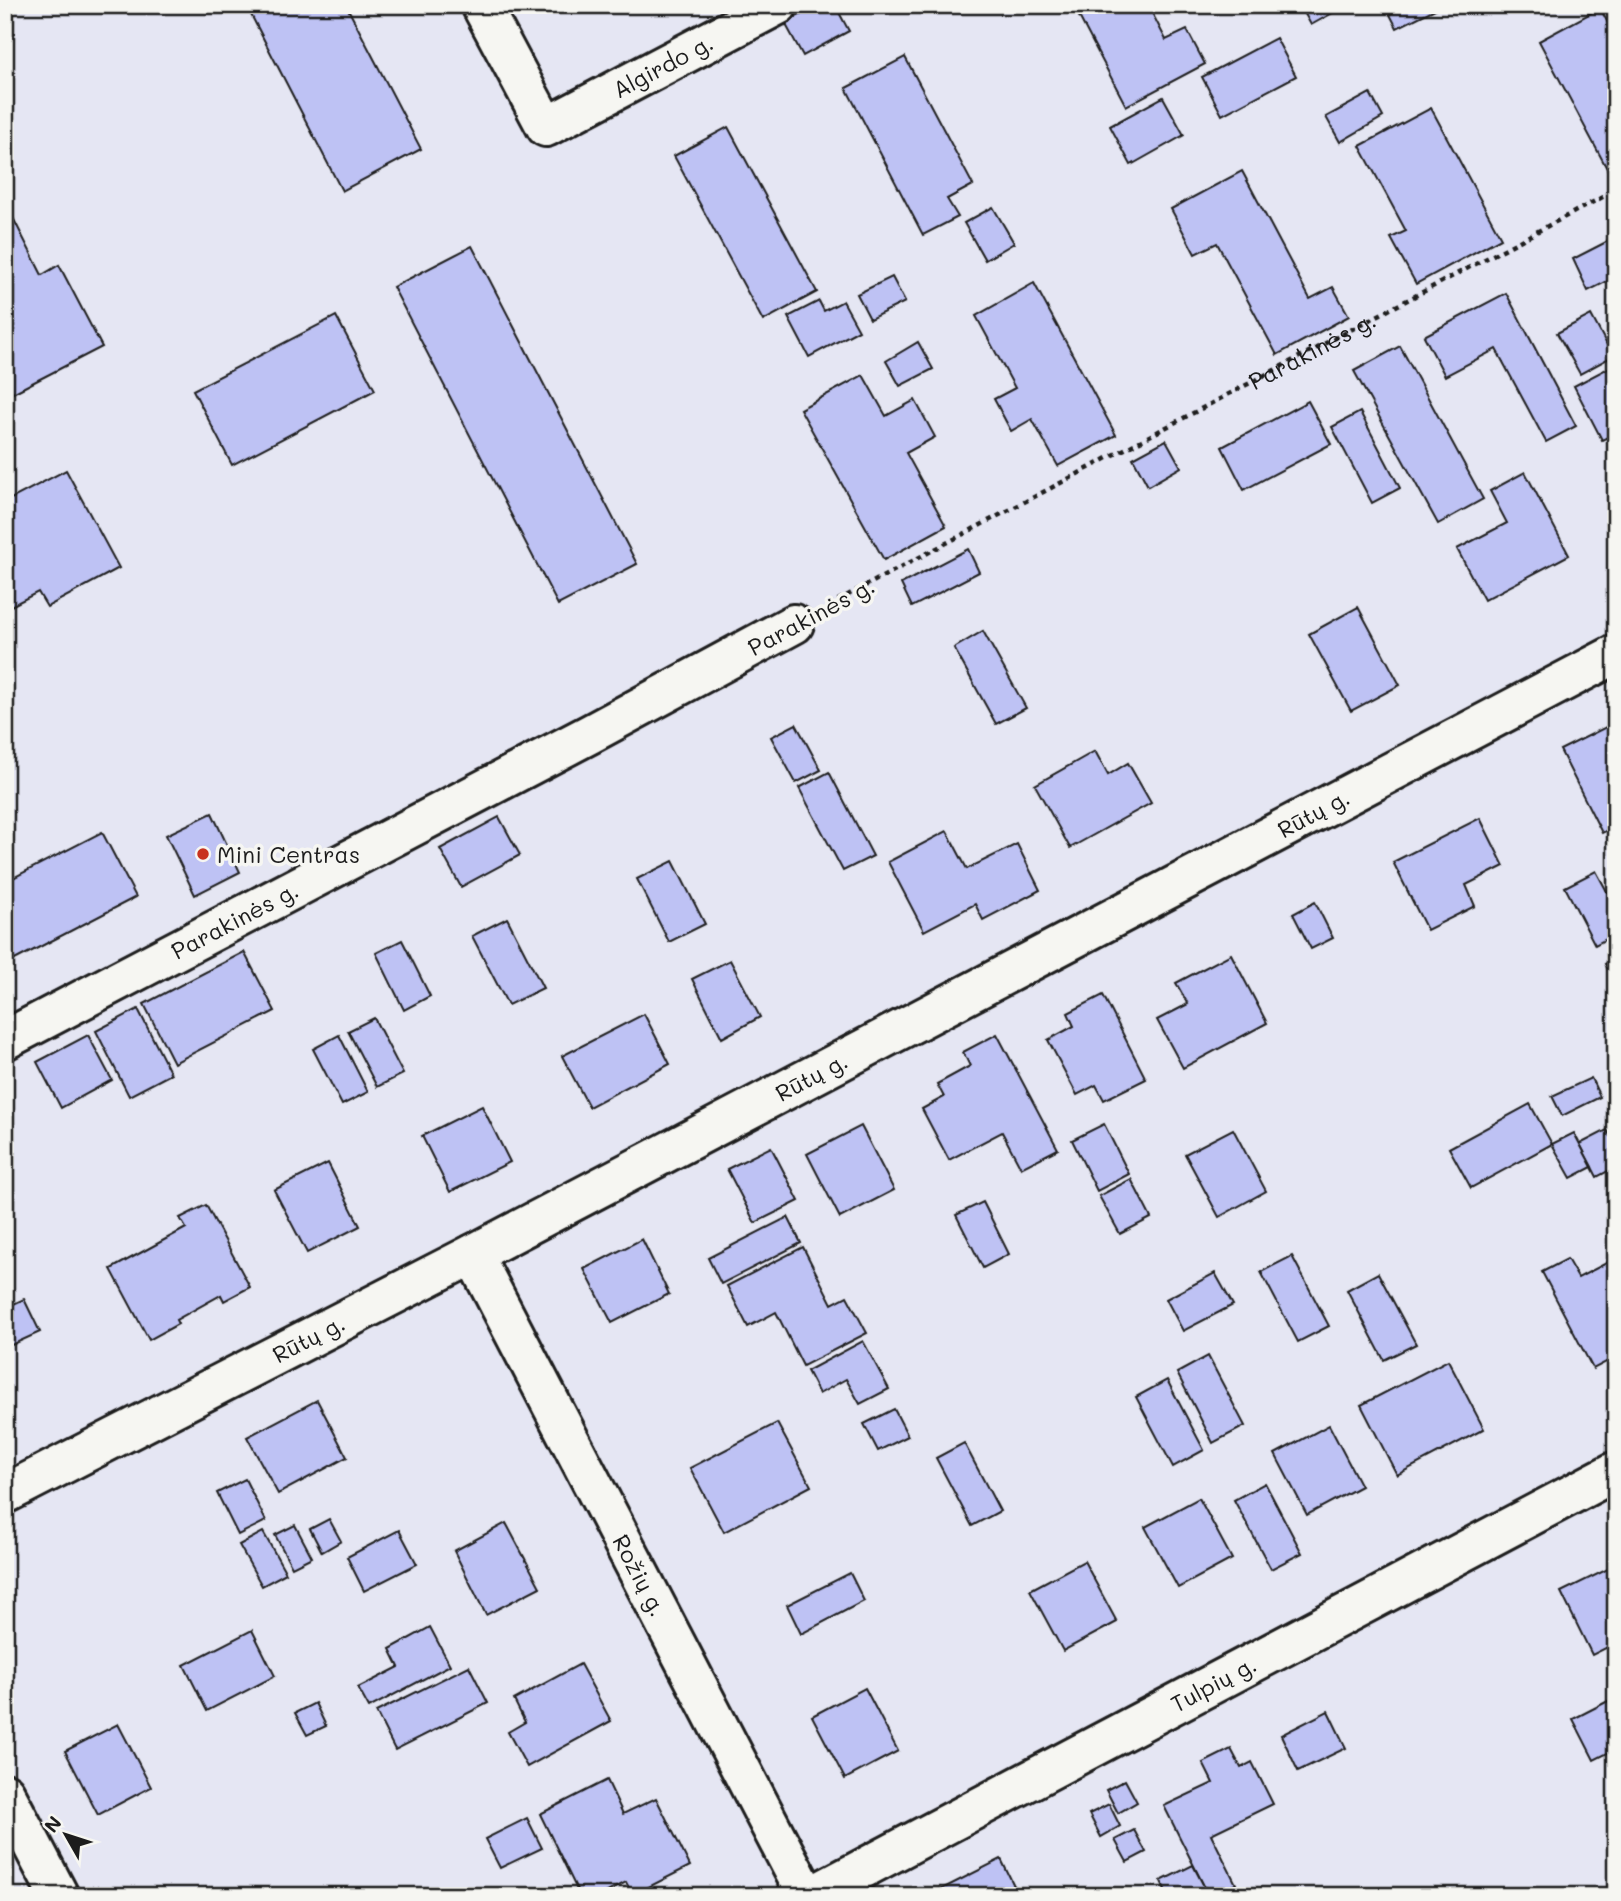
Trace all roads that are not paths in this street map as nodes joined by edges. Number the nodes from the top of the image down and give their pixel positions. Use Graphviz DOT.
graph roads {
  1 [pos="481,5"];
  2 [pos="778,5"];
  3 [pos="794,624"];
  4 [pos="1616,654"];
  5 [pos="5,1040"];
  6 [pos="473,1254"];
  7 [pos="1616,1471"];
  8 [pos="5,1494"];
  9 [pos="5,1793"];
  10 [pos="58,1896"];
  11 [pos="809,1896"];
  1 -- 2 [label="street, Algirdo g."];
  3 -- 5 [label="street, Parakinės g."];
  4 -- 6 [label="street, Rūtų g."];
  6 -- 8 [label="street, Rūtų g."];
  6 -- 11 [label="street, Rožių g."];
  7 -- 11 [label="street, Tulpių g."];
  9 -- 10 [label="street"];
}
